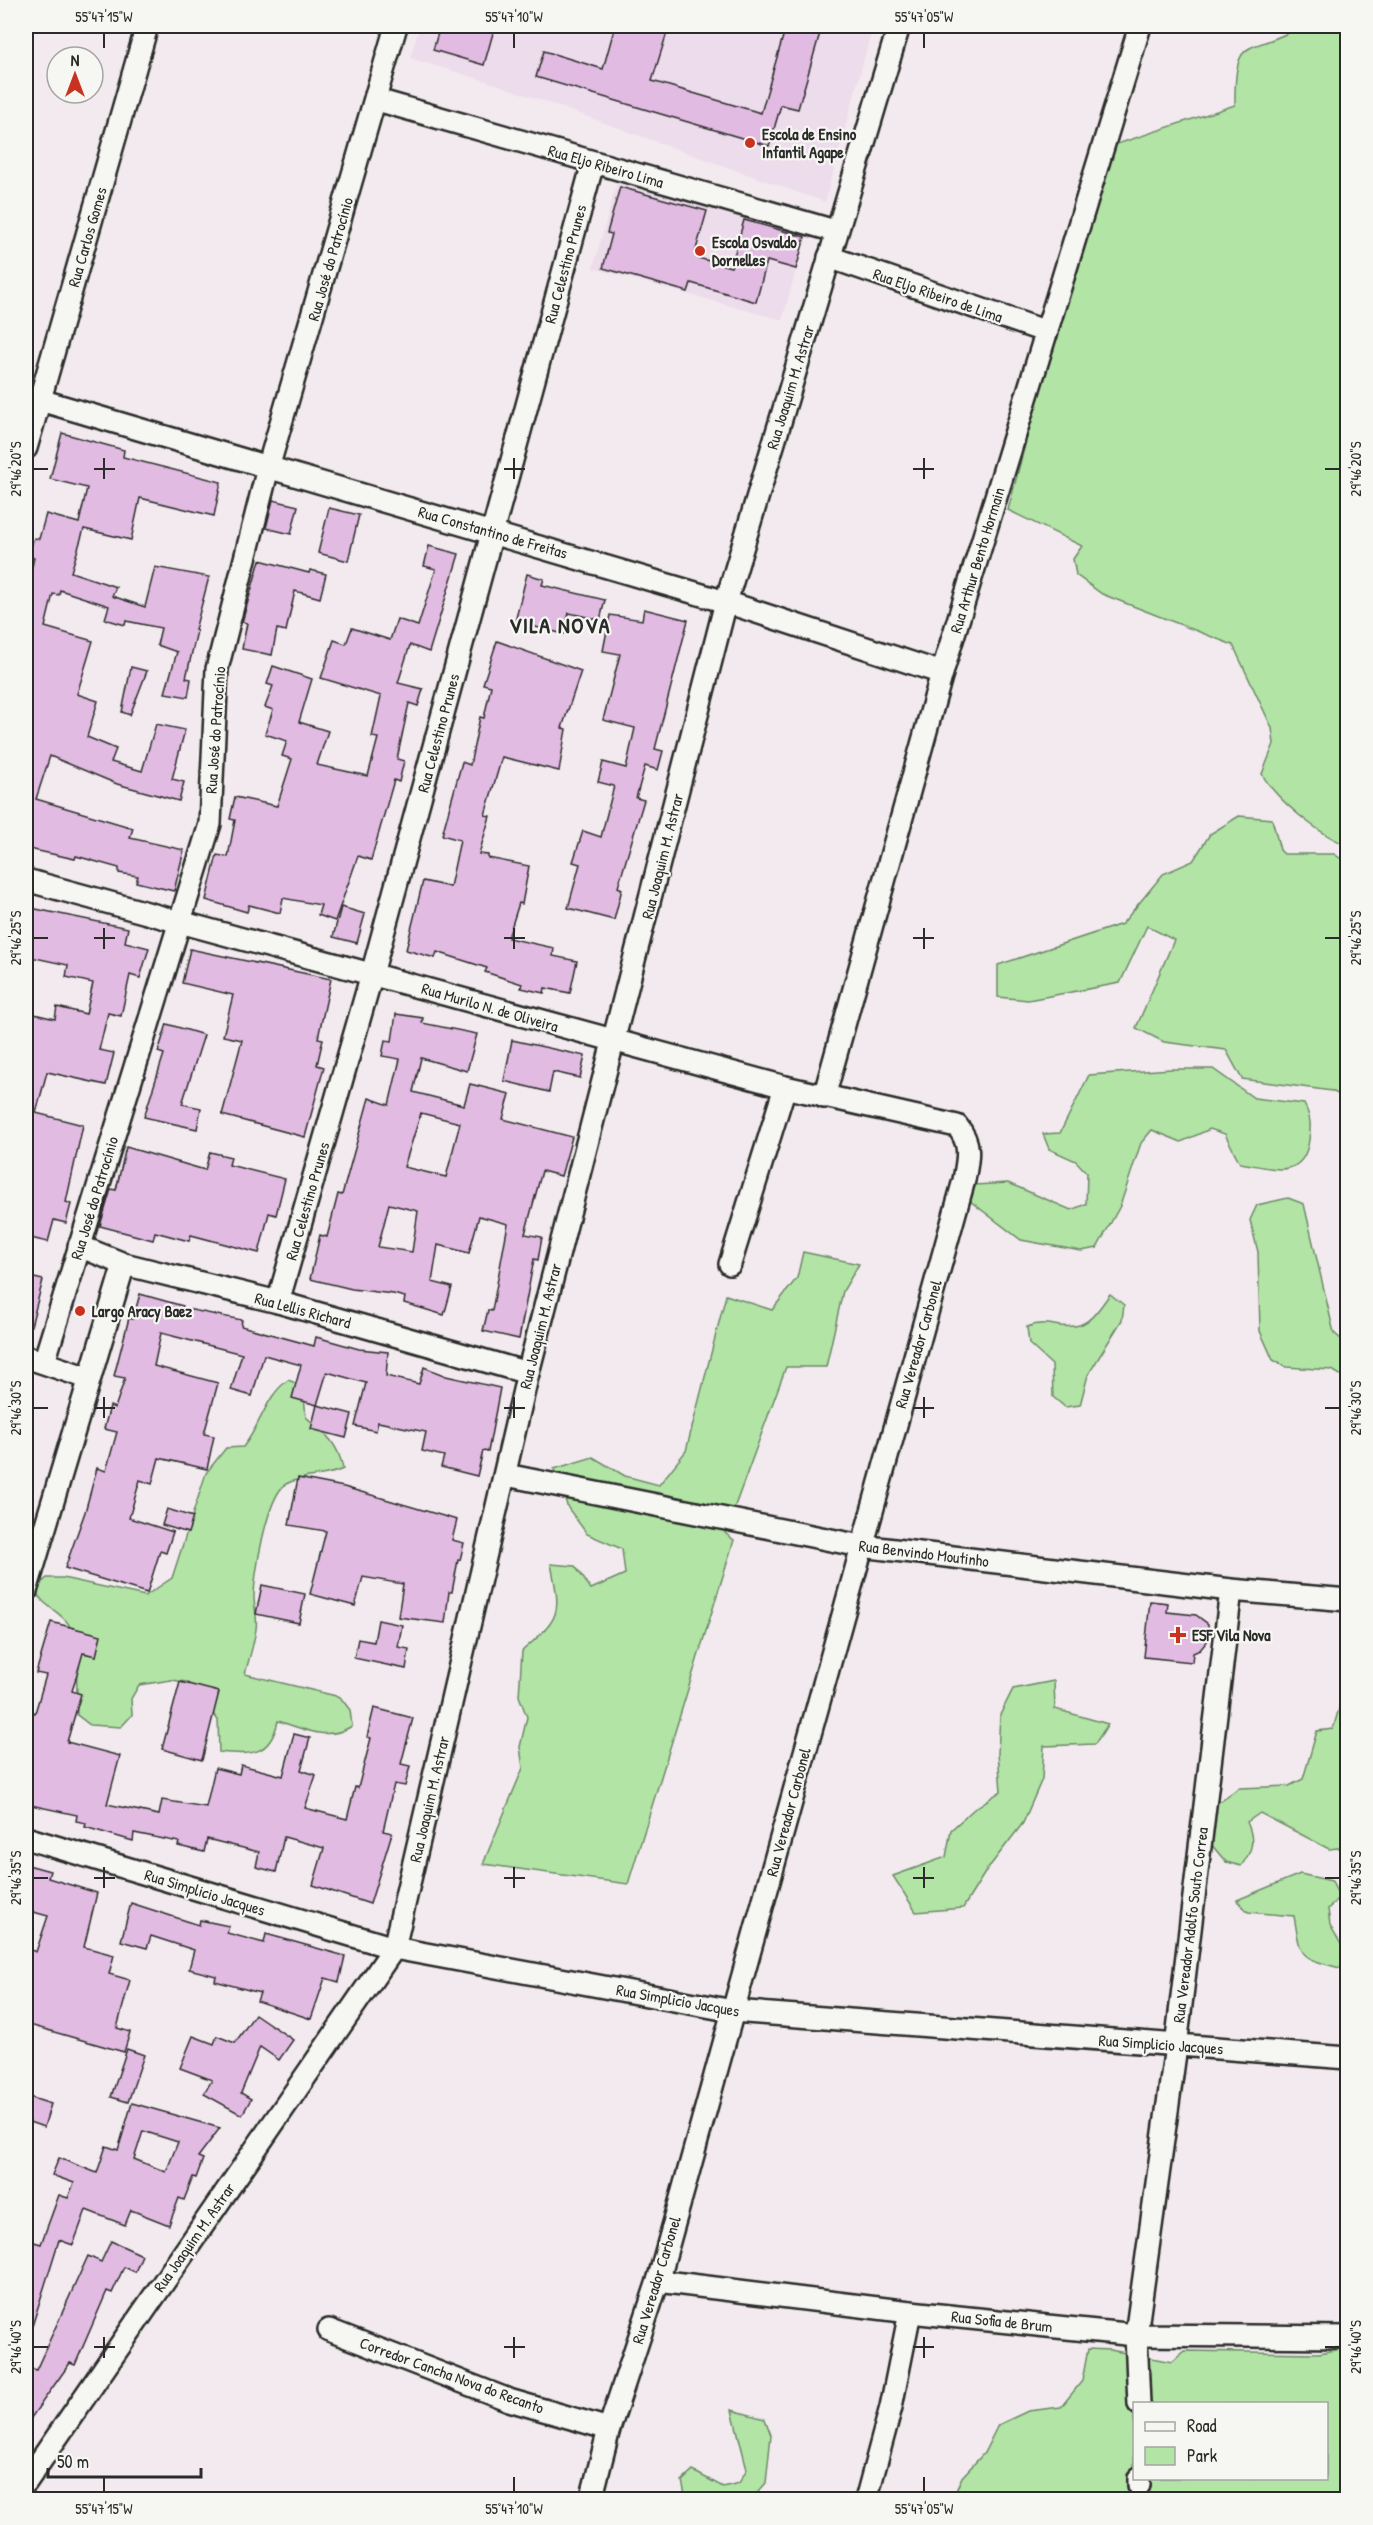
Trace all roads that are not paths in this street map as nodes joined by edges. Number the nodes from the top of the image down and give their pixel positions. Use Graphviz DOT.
graph roads {
  1 [pos="147,26"];
  2 [pos="396,26"];
  3 [pos="899,26"];
  4 [pos="1140,26"];
  5 [pos="377,100"];
  6 [pos="592,162"];
  7 [pos="835,231"];
  8 [pos="829,257"];
  9 [pos="1047,332"];
  10 [pos="40,400"];
  11 [pos="26,448"];
  12 [pos="268,468"];
  13 [pos="492,532"];
  14 [pos="726,602"];
  15 [pos="942,674"];
  16 [pos="26,880"];
  17 [pos="181,923"];
  18 [pos="372,974"];
  19 [pos="615,1041"];
  20 [pos="785,1087"];
  21 [pos="824,1097"];
  22 [pos="957,1126"];
  23 [pos="79,1246"];
  24 [pos="124,1264"];
  25 [pos="730,1264"];
  26 [pos="278,1302"];
  27 [pos="35,1359"];
  28 [pos="528,1373"];
  29 [pos="88,1378"];
  30 [pos="506,1475"];
  31 [pos="861,1546"];
  32 [pos="1231,1590"];
  33 [pos="26,1591"];
  34 [pos="1347,1600"];
  35 [pos="26,1838"];
  36 [pos="394,1948"];
  37 [pos="733,2011"];
  38 [pos="1176,2046"];
  39 [pos="1347,2058"];
  40 [pos="658,2282"];
  41 [pos="910,2312"];
  42 [pos="329,2330"];
  43 [pos="1136,2335"];
  44 [pos="1347,2337"];
  45 [pos="1138,2402"];
  46 [pos="609,2429"];
  47 [pos="26,2482"];
  48 [pos="591,2499"];
  49 [pos="866,2499"];
  1 -- 10 [label="street, Rua Carlos Gomes"];
  2 -- 5 [label="street, Rua José do Patrocínio"];
  3 -- 7 [label="street"];
  4 -- 9 [label="street, Rua Arthur Bento Hormain"];
  5 -- 6 [label="street, Rua Eljo Ribeiro Lima"];
  5 -- 12 [label="street, Rua José do Patrocínio"];
  6 -- 7 [label="street, Rua Eljo Ribeiro Lima"];
  6 -- 13 [label="street, Rua Celestino Prunes"];
  7 -- 8 [label="street, Rua Joaquim M. Astrar"];
  8 -- 9 [label="street, Rua Eljo Ribeiro de Lima"];
  8 -- 14 [label="street, Rua Joaquim M. Astrar"];
  9 -- 15 [label="street, Rua Arthur Bento Hormain"];
  10 -- 11 [label="street, Rua Carlos Gomes"];
  10 -- 12 [label="street, Rua Constantino de Freitas"];
  12 -- 13 [label="street, Rua Constantino de Freitas"];
  12 -- 17 [label="street, Rua José do Patrocínio"];
  13 -- 14 [label="street, Rua Constantino de Freitas"];
  13 -- 18 [label="street, Rua Celestino Prunes"];
  14 -- 15 [label="street, Rua Constantino de Freitas"];
  14 -- 19 [label="street, Rua Joaquim M. Astrar"];
  15 -- 21 [label="street, Rua Arthur Bento Hormain"];
  16 -- 17 [label="street, Rua Murilo N. de Oliveira"];
  17 -- 18 [label="street, Rua Murilo N. de Oliveira"];
  17 -- 23 [label="street, Rua José do Patrocínio"];
  18 -- 19 [label="street, Rua Murilo N. de Oliveira"];
  18 -- 26 [label="street, Rua Celestino Prunes"];
  19 -- 20 [label="street, Rua Murilo N. de Oliveira"];
  19 -- 28 [label="street, Rua Joaquim M. Astrar"];
  20 -- 21 [label="street, Rua Murilo N. de Oliveira"];
  20 -- 25 [label="street"];
  21 -- 22 [label="street, Rua Murilo N. de Oliveira"];
  22 -- 31 [label="street, Rua Vereador Carbonel"];
  23 -- 24 [label="street, Rua Lellis Richard"];
  23 -- 27 [label="street, Rua José do Patrocínio"];
  24 -- 26 [label="street, Rua Lellis Richard"];
  24 -- 29 [label="street"];
  26 -- 28 [label="street, Rua Lellis Richard"];
  27 -- 29 [label="street"];
  28 -- 30 [label="street, Rua Joaquim M. Astrar"];
  29 -- 33 [label="street"];
  30 -- 31 [label="street, Rua Benvindo Moutinho"];
  30 -- 36 [label="street, Rua Joaquim M. Astrar"];
  31 -- 32 [label="street, Rua Benvindo Moutinho"];
  31 -- 37 [label="street, Rua Vereador Carbonel"];
  32 -- 34 [label="street, Rua Benvindo Moutinho"];
  32 -- 38 [label="street, Rua Vereador Adolfo Souto Correa"];
  35 -- 36 [label="street, Rua Simplicio Jacques"];
  36 -- 37 [label="street, Rua Simplicio Jacques"];
  36 -- 47 [label="street, Rua Joaquim M. Astrar"];
  37 -- 38 [label="street, Rua Simplicio Jacques"];
  37 -- 40 [label="street, Rua Vereador Carbonel"];
  38 -- 39 [label="street, Rua Simplicio Jacques"];
  38 -- 43 [label="street, Rua Vereador Adolfo Souto Correa"];
  40 -- 41 [label="street, Rua Sofia de Brum"];
  40 -- 46 [label="street, Rua Vereador Carbonel"];
  41 -- 43 [label="street, Rua Sofia de Brum"];
  41 -- 49 [label="street"];
  42 -- 46 [label="street, Corredor Cancha Nova do Recanto"];
  43 -- 44 [label="street, Rua Sofia de Brum"];
  43 -- 45 [label="street, Rua Vereador Adolfo Souto Correa"];
  46 -- 48 [label="street, Rua Vereador Carbonel"];
}
